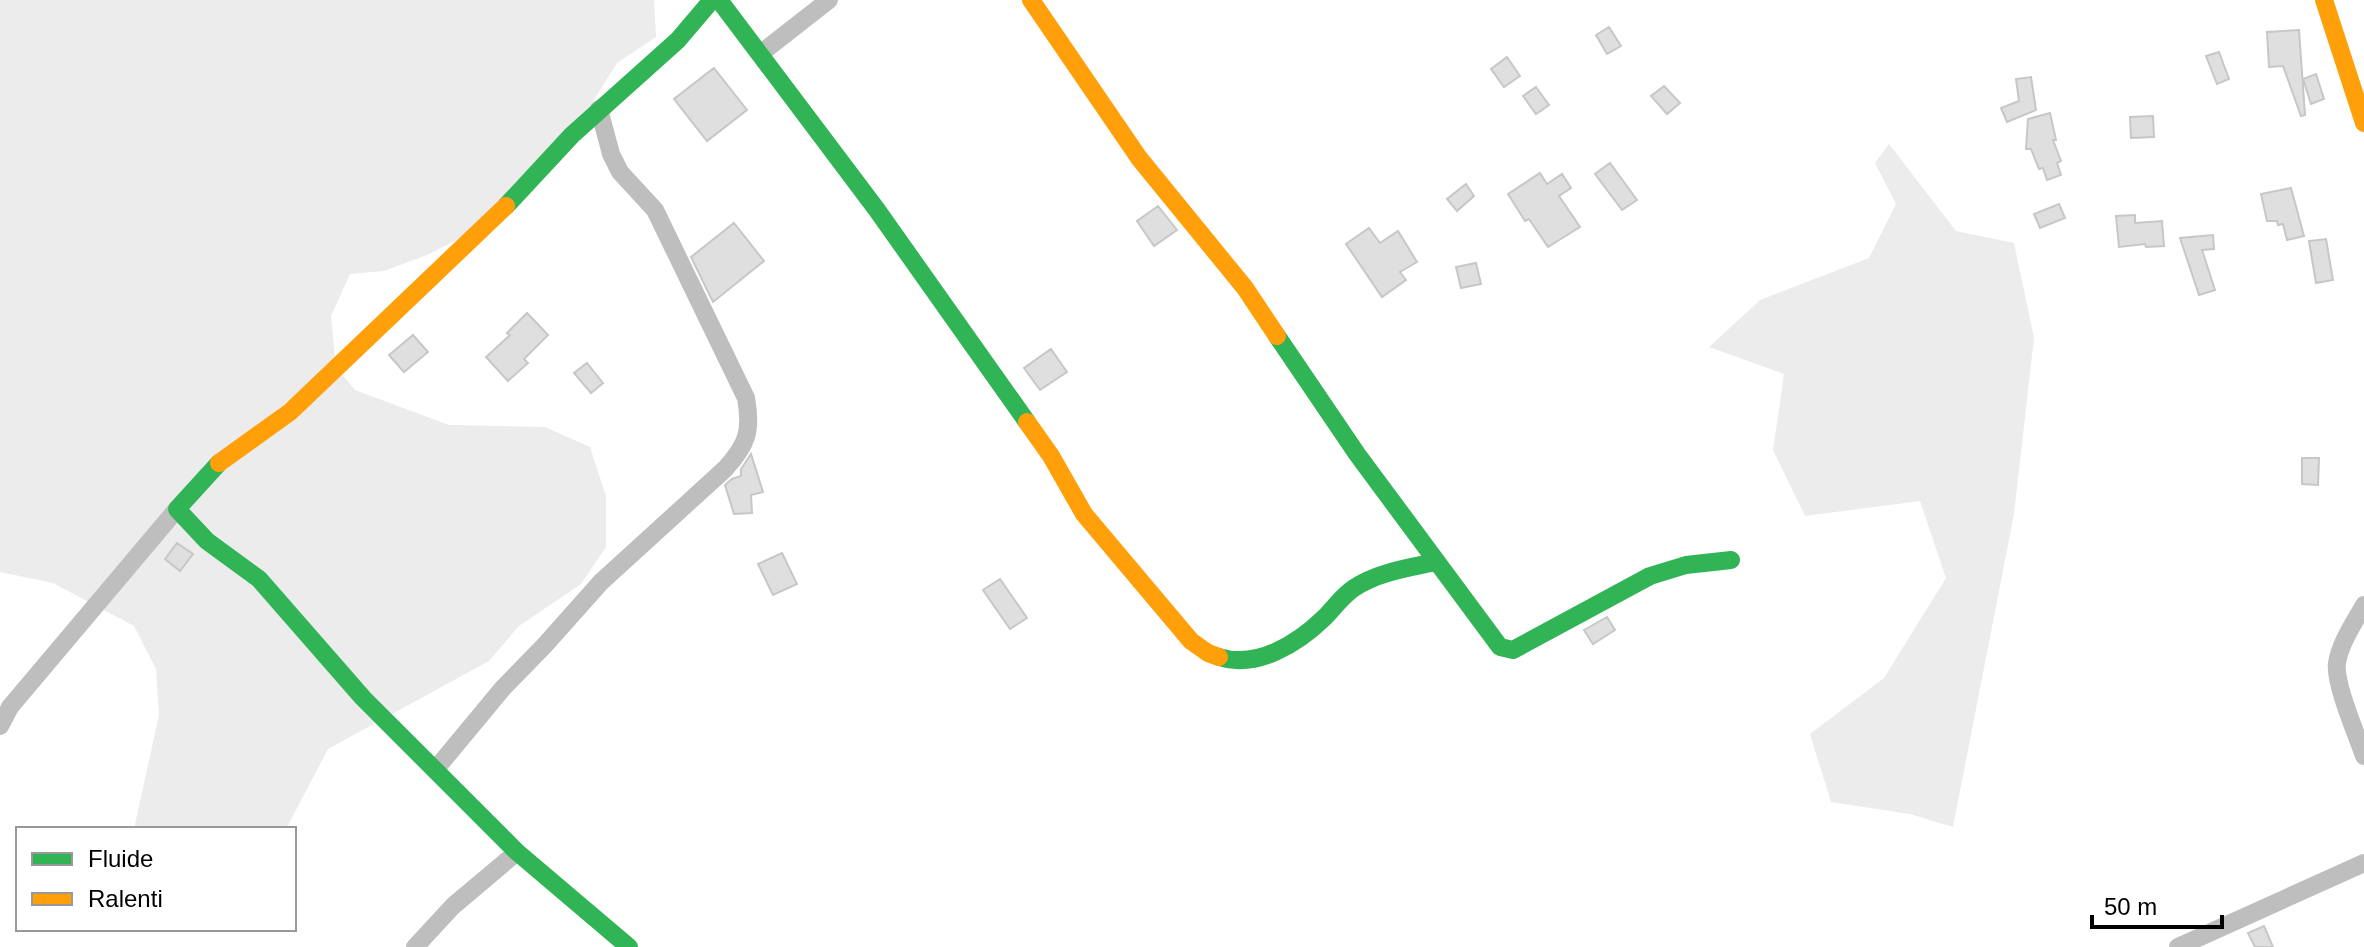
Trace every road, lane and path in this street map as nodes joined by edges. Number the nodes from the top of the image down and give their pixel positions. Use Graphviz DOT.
graph roads {
  1 [pos="712,0"];
  2 [pos="719,0"];
  3 [pos="829,0"];
  4 [pos="1031,0"];
  5 [pos="2324,0"];
  6 [pos="760,54"];
  7 [pos="599,109"];
  8 [pos="2364,123"];
  9 [pos="177,509"];
  10 [pos="1731,560"];
  11 [pos="1436,562"];
  12 [pos="2364,605"];
  13 [pos="0,726"];
  14 [pos="2364,756"];
  15 [pos="435,770"];
  16 [pos="517,852"];
  17 [pos="2364,863"];
  18 [pos="415,947"];
  19 [pos="629,947"];
  20 [pos="2178,947"];
  1 -- 7 [label="street"];
  2 -- 6 [label="street"];
  3 -- 6 [label="street"];
  4 -- 11 [label="street"];
  5 -- 8 [label="street"];
  6 -- 11 [label="street"];
  7 -- 9 [label="street"];
  7 -- 15 [label="street"];
  9 -- 13 [label="street"];
  9 -- 15 [label="street"];
  10 -- 11 [label="street"];
  12 -- 14 [label="street"];
  15 -- 16 [label="street"];
  16 -- 18 [label="street"];
  16 -- 19 [label="street"];
  17 -- 20 [label="street"];
}
